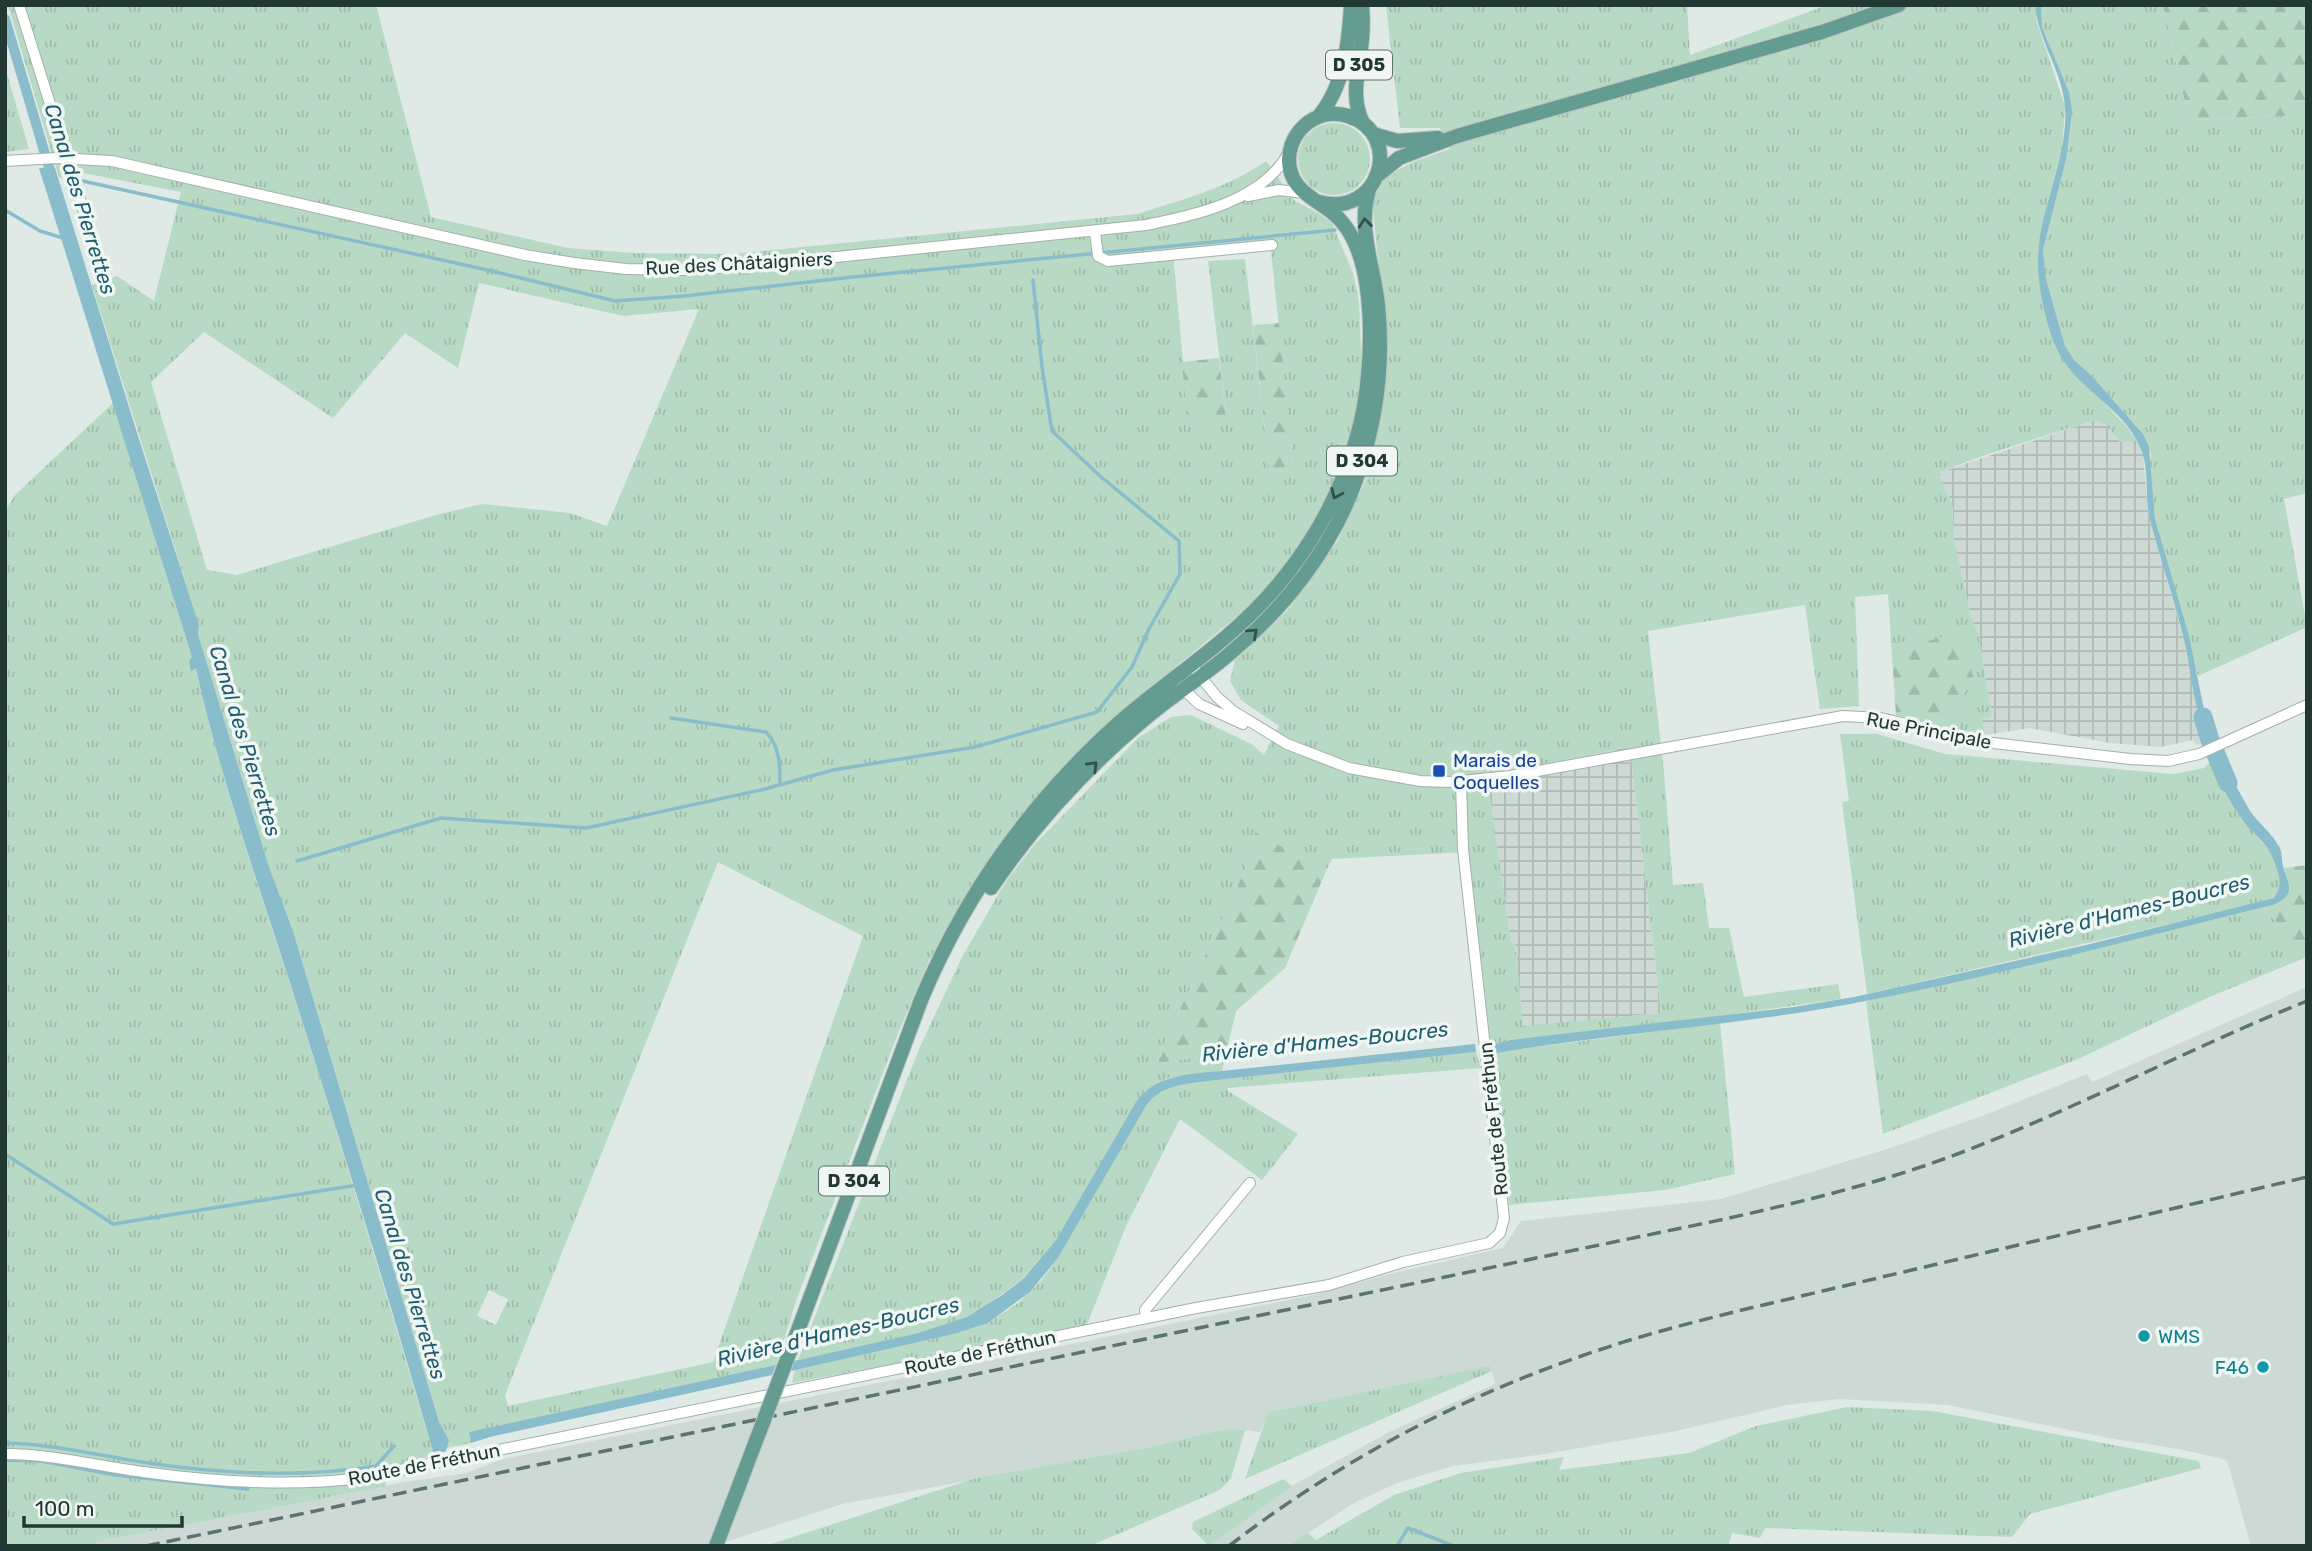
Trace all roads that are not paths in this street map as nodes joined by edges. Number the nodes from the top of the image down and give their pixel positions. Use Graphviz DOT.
graph roads {
  1 [pos="19,5"];
  2 [pos="1351,5"];
  3 [pos="1362,5"];
  4 [pos="1899,5"];
  5 [pos="1319,116"];
  6 [pos="1363,123"];
  7 [pos="1373,134"];
  8 [pos="1457,135"];
  9 [pos="1290,150"];
  10 [pos="62,158"];
  11 [pos="5,161"];
  12 [pos="1377,176"];
  13 [pos="1369,190"];
  14 [pos="1305,193"];
  15 [pos="1228,202"];
  16 [pos="1319,202"];
  17 [pos="1096,232"];
  18 [pos="1272,245"];
  19 [pos="102,270"];
  20 [pos="1196,671"];
  21 [pos="1178,684"];
  22 [pos="2307,705"];
  23 [pos="1278,740"];
  24 [pos="1461,782"];
  25 [pos="1250,1183"];
  26 [pos="1146,1318"];
  27 [pos="5,1454"];
  28 [pos="716,1546"];
  1 -- 10 [label="street"];
  2 -- 5 [label="main road, D 305"];
  3 -- 6 [label="main road, D 305"];
  4 -- 8 [label="main road"];
  5 -- 6 [label="main road"];
  5 -- 9 [label="main road"];
  6 -- 7 [label="main road"];
  7 -- 8 [label="main road"];
  7 -- 12 [label="main road"];
  8 -- 12 [label="main road"];
  9 -- 14 [label="main road"];
  9 -- 15 [label="street, Rue des Châtaigniers"];
  10 -- 11 [label="street, Rue des Châtaigniers"];
  10 -- 17 [label="street, Rue des Châtaigniers"];
  10 -- 19 [label="street"];
  12 -- 13 [label="main road"];
  13 -- 16 [label="main road"];
  20 -- 13 [label="main road, D 304, one-way"];
  14 -- 15 [label="street"];
  14 -- 16 [label="main road"];
  15 -- 17 [label="street, Rue des Châtaigniers"];
  16 -- 20 [label="main road, D 304, one-way"];
  17 -- 18 [label="street"];
  20 -- 21 [label="main road, D 304"];
  20 -- 23 [label="street"];
  21 -- 23 [label="street"];
  21 -- 28 [label="main road, D 304, bridge"];
  22 -- 24 [label="street, Rue Principale"];
  23 -- 24 [label="street, Rue Principale"];
  24 -- 26 [label="street, Route de Fréthun"];
  25 -- 26 [label="street"];
  26 -- 27 [label="street, Route de Fréthun"];
}
